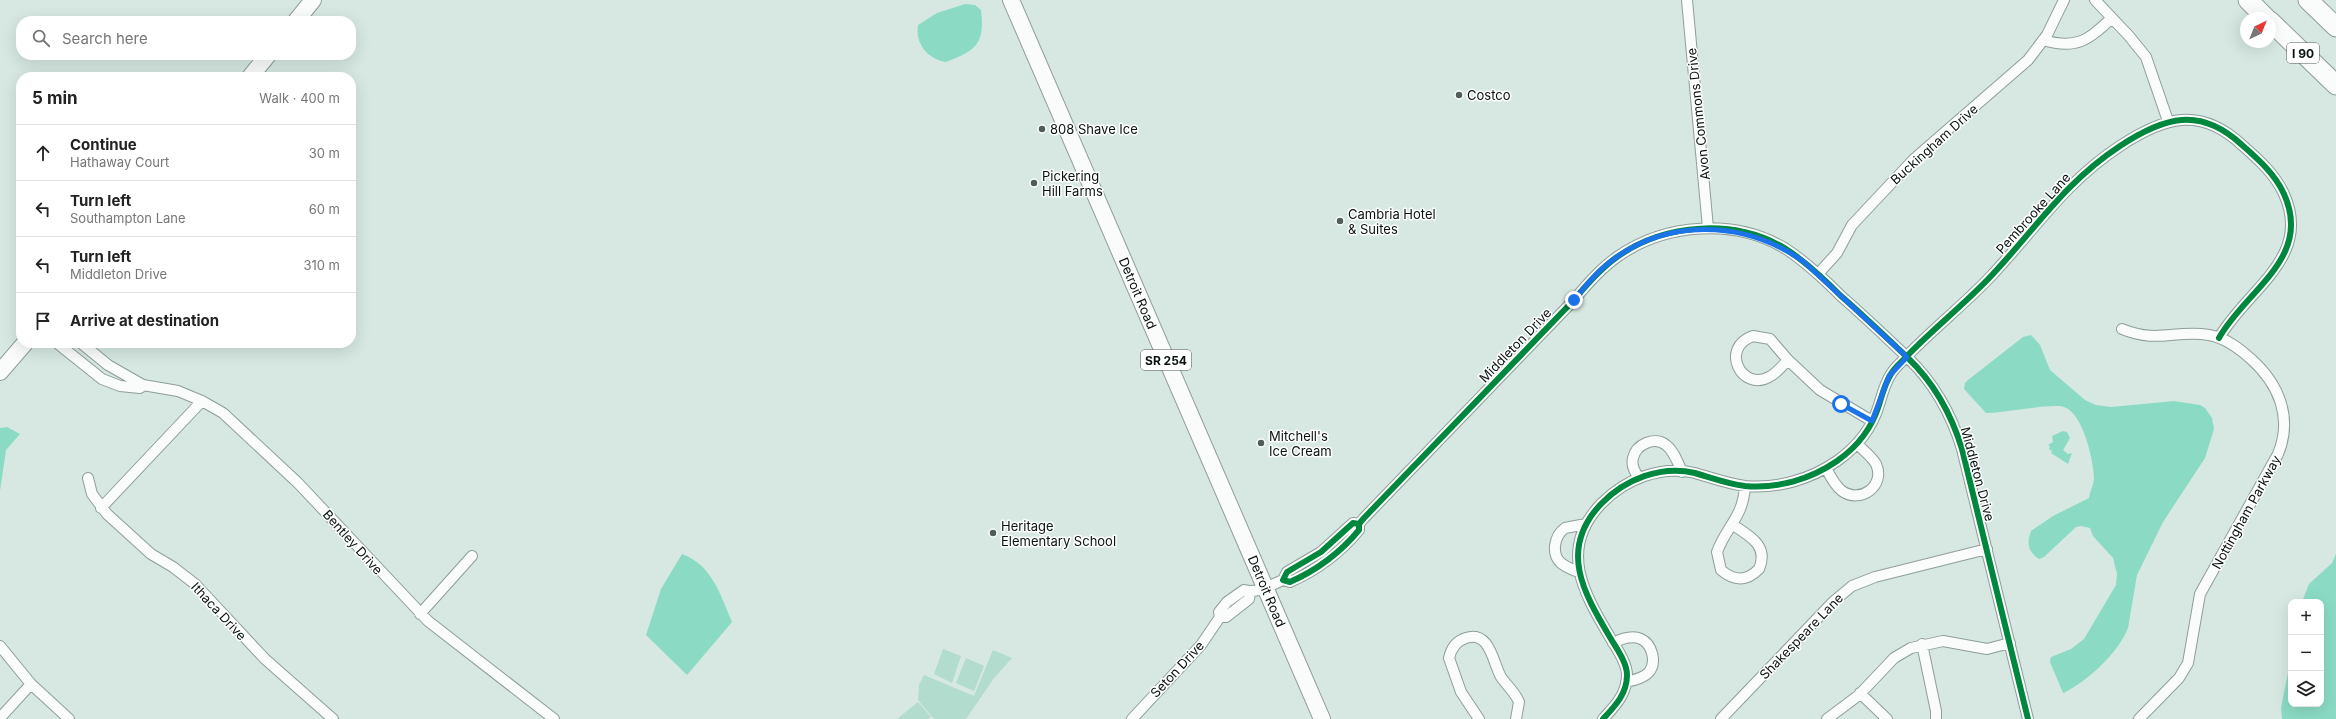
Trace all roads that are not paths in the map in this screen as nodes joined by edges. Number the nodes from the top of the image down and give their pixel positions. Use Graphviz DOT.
graph roads {
  1 [pos="313,0"];
  2 [pos="1011,0"];
  3 [pos="1687,0"];
  4 [pos="2064,0"];
  5 [pos="2094,0"];
  6 [pos="2248,0"];
  7 [pos="2308,0"];
  8 [pos="2260,12"];
  9 [pos="300,16"];
  10 [pos="2112,18"];
  11 [pos="2336,27"];
  12 [pos="2276,28"];
  13 [pos="2043,40"];
  14 [pos="264,60"];
  15 [pos="254,72"];
  16 [pos="2336,85"];
  17 [pos="2168,121"];
  18 [pos="1708,228"];
  19 [pos="1818,274"];
  20 [pos="2122,329"];
  21 [pos="2219,338"];
  22 [pos="21,348"];
  23 [pos="64,348"];
  24 [pos="88,348"];
  25 [pos="1907,357"];
  26 [pos="1788,360"];
  27 [pos="0,372"];
  28 [pos="143,385"];
  29 [pos="202,401"];
  30 [pos="1872,421"];
  31 [pos="1857,444"];
  32 [pos="1826,468"];
  33 [pos="1682,472"];
  34 [pos="88,478"];
  35 [pos="1639,478"];
  36 [pos="1745,486"];
  37 [pos="101,508"];
  38 [pos="1586,524"];
  39 [pos="1733,525"];
  40 [pos="1987,548"];
  41 [pos="472,556"];
  42 [pos="1579,572"];
  43 [pos="1265,588"];
  44 [pos="420,614"];
  45 [pos="1613,643"];
  46 [pos="2010,643"];
  47 [pos="1922,644"];
  48 [pos="0,646"];
  49 [pos="1626,682"];
  50 [pos="31,684"];
  51 [pos="1860,693"];
  52 [pos="0,718"];
  53 [pos="69,719"];
  54 [pos="333,719"];
  55 [pos="554,719"];
  56 [pos="1132,719"];
  57 [pos="1322,719"];
  58 [pos="1479,719"];
  59 [pos="1516,719"];
  60 [pos="1604,719"];
  61 [pos="1721,719"];
  62 [pos="1827,719"];
  63 [pos="1887,719"];
  64 [pos="1936,719"];
  65 [pos="2028,719"];
  66 [pos="2139,719"];
  1 -- 9 [label="main road"];
  2 -- 43 [label="main road, Detroit Road / SR 254"];
  3 -- 18 [label="street, Avon Commons Drive"];
  4 -- 13 [label="street, Buckingham Drive"];
  5 -- 10 [label="street"];
  6 -- 8 [label="highway"];
  7 -- 11 [label="highway"];
  10 -- 13 [label="street"];
  10 -- 17 [label="street"];
  12 -- 16 [label="highway, I 90"];
  13 -- 19 [label="street, Buckingham Drive"];
  14 -- 15 [label="main road"];
  17 -- 21 [label="street, Pembrooke Lane"];
  17 -- 25 [label="street, Pembrooke Lane"];
  18 -- 19 [label="street, Middleton Drive"];
  18 -- 43 [label="street, Middleton Drive"];
  19 -- 25 [label="street, Middleton Drive"];
  20 -- 21 [label="street, Nottingham Parkway"];
  21 -- 66 [label="street, Nottingham Parkway"];
  22 -- 27 [label="main road"];
  23 -- 28 [label="street, Bentley Drive"];
  24 -- 28 [label="street, Bentley Drive"];
  25 -- 30 [label="street, Pembrooke Lane"];
  25 -- 40 [label="street, Middleton Drive"];
  26 -- 26 [label="street"];
  26 -- 30 [label="street"];
  28 -- 29 [label="street, Bentley Drive"];
  29 -- 37 [label="street"];
  29 -- 44 [label="street, Bentley Drive"];
  30 -- 31 [label="street, Pembrooke Lane"];
  31 -- 32 [label="street"];
  31 -- 32 [label="street"];
  32 -- 36 [label="street"];
  33 -- 35 [label="street"];
  33 -- 35 [label="street"];
  33 -- 36 [label="street"];
  34 -- 37 [label="street, Ithaca Drive"];
  35 -- 38 [label="street"];
  36 -- 39 [label="street"];
  37 -- 54 [label="street, Ithaca Drive"];
  38 -- 42 [label="street"];
  38 -- 42 [label="street"];
  39 -- 39 [label="street"];
  40 -- 46 [label="street, Middleton Drive"];
  40 -- 61 [label="street, Shakespeare Lane"];
  41 -- 44 [label="street"];
  42 -- 45 [label="street"];
  43 -- 56 [label="street, Seton Drive"];
  43 -- 57 [label="main road, Detroit Road / SR 254"];
  44 -- 55 [label="street, Bentley Drive"];
  45 -- 49 [label="street"];
  45 -- 49 [label="street"];
  46 -- 47 [label="street"];
  46 -- 65 [label="street, Middleton Drive"];
  47 -- 51 [label="street"];
  47 -- 64 [label="street"];
  48 -- 50 [label="street"];
  49 -- 60 [label="street"];
  50 -- 52 [label="street"];
  50 -- 53 [label="street"];
  51 -- 62 [label="street"];
  51 -- 63 [label="street"];
  58 -- 59 [label="street"];
}
